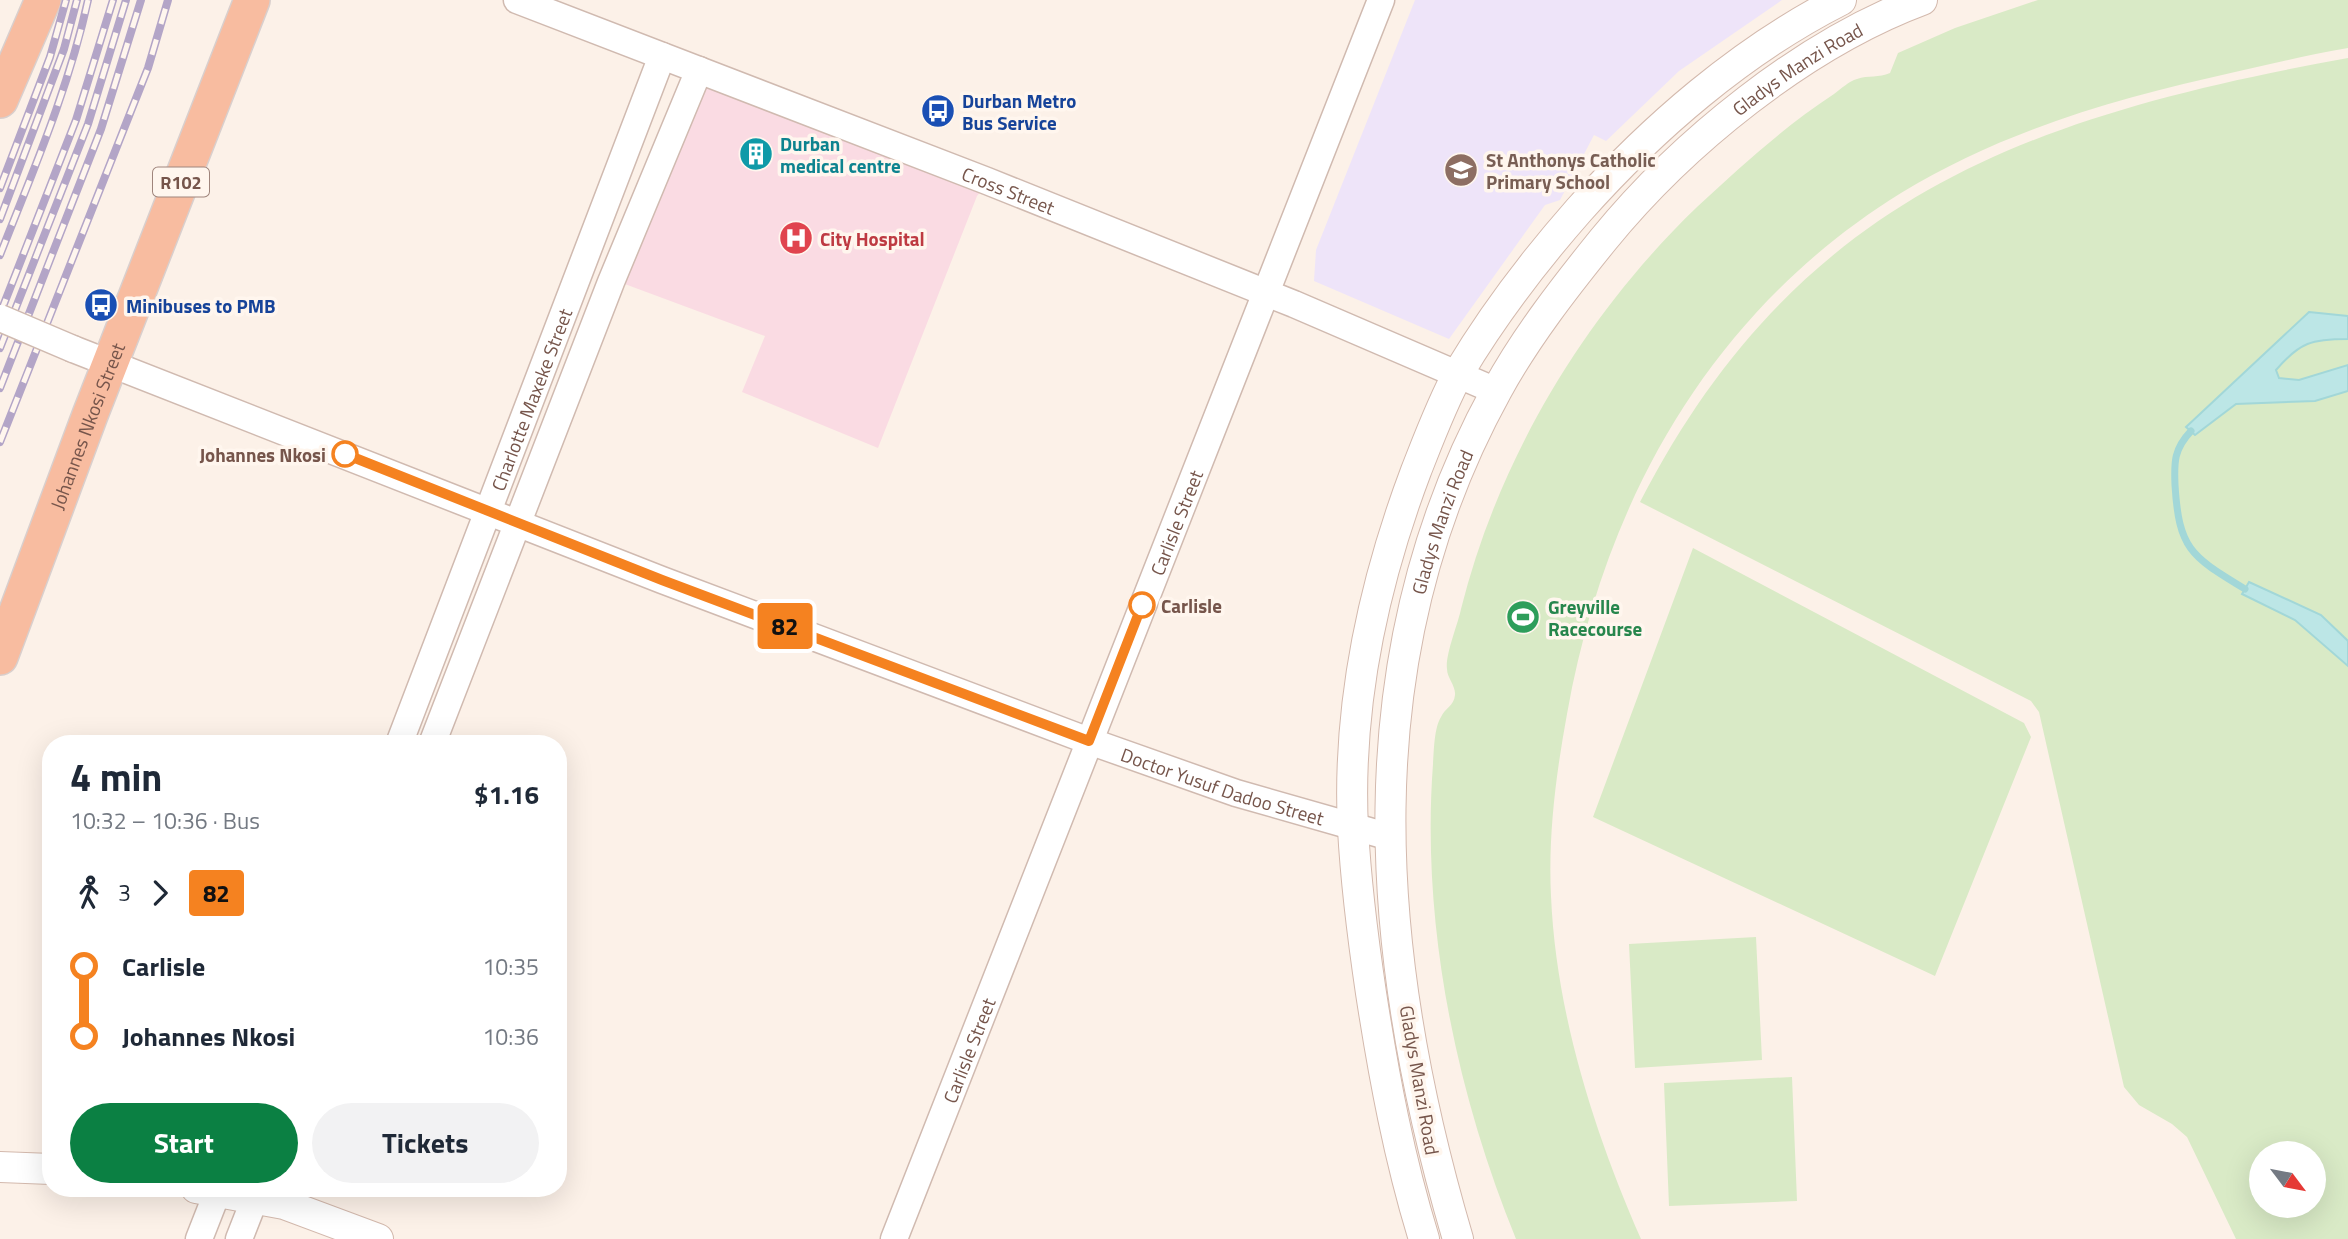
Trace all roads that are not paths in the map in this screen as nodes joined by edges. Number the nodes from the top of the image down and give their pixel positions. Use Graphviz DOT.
graph roads {
  1 [pos="43,0"];
  2 [pos="252,0"];
  3 [pos="517,0"];
  4 [pos="1381,0"];
  5 [pos="1841,0"];
  6 [pos="1922,0"];
  7 [pos="662,56"];
  8 [pos="699,70"];
  9 [pos="0,100"];
  10 [pos="576,281"];
  11 [pos="607,292"];
  12 [pos="1265,293"];
  13 [pos="0,318"];
  14 [pos="110,364"];
  15 [pos="1459,373"];
  16 [pos="1496,391"];
  17 [pos="488,512"];
  18 [pos="516,523"];
  19 [pos="0,657"];
  20 [pos="402,735"];
  21 [pos="435,735"];
  22 [pos="1089,741"];
  23 [pos="1353,827"];
  24 [pos="1390,837"];
  25 [pos="0,1167"];
  26 [pos="42,1169"];
  27 [pos="209,1197"];
  28 [pos="255,1197"];
  29 [pos="267,1197"];
  30 [pos="199,1239"];
  31 [pos="239,1239"];
  32 [pos="376,1239"];
  33 [pos="894,1239"];
  34 [pos="1424,1239"];
  35 [pos="1458,1239"];
  1 -- 9 [label="highway"];
  2 -- 14 [label="highway, Johannes Nkosi Street / R102"];
  3 -- 7 [label="street, Cross Street"];
  4 -- 12 [label="street, Carlisle Street"];
  5 -- 15 [label="main road, Gladys Manzi Road"];
  6 -- 16 [label="main road, Gladys Manzi Road"];
  7 -- 8 [label="street, Cross Street"];
  7 -- 10 [label="street, Charlotte Maxeke Street"];
  8 -- 11 [label="street, Charlotte Maxeke Street"];
  8 -- 12 [label="street, Cross Street"];
  10 -- 11 [label="street"];
  10 -- 17 [label="street, Charlotte Maxeke Street"];
  11 -- 18 [label="street, Charlotte Maxeke Street"];
  12 -- 15 [label="street, Cross Street"];
  12 -- 22 [label="street, Carlisle Street"];
  13 -- 14 [label="street, Doctor Yusuf Dadoo Street, bridge"];
  14 -- 17 [label="street, Doctor Yusuf Dadoo Street"];
  14 -- 19 [label="highway, Johannes Nkosi Street / R102"];
  15 -- 16 [label="street, Cross Street"];
  15 -- 23 [label="main road, Gladys Manzi Road"];
  16 -- 24 [label="main road, Gladys Manzi Road"];
  17 -- 18 [label="street, Doctor Yusuf Dadoo Street"];
  17 -- 20 [label="street, Charlotte Maxeke Street"];
  18 -- 21 [label="street, Charlotte Maxeke Street"];
  18 -- 22 [label="street, Doctor Yusuf Dadoo Street"];
  22 -- 23 [label="street, Doctor Yusuf Dadoo Street"];
  22 -- 33 [label="street, Carlisle Street"];
  23 -- 24 [label="street, Doctor Yusuf Dadoo Street"];
  23 -- 34 [label="main road, Gladys Manzi Road"];
  24 -- 35 [label="main road, Gladys Manzi Road"];
  25 -- 26 [label="main road"];
  27 -- 30 [label="street"];
  28 -- 31 [label="street"];
  29 -- 32 [label="main road"];
}
